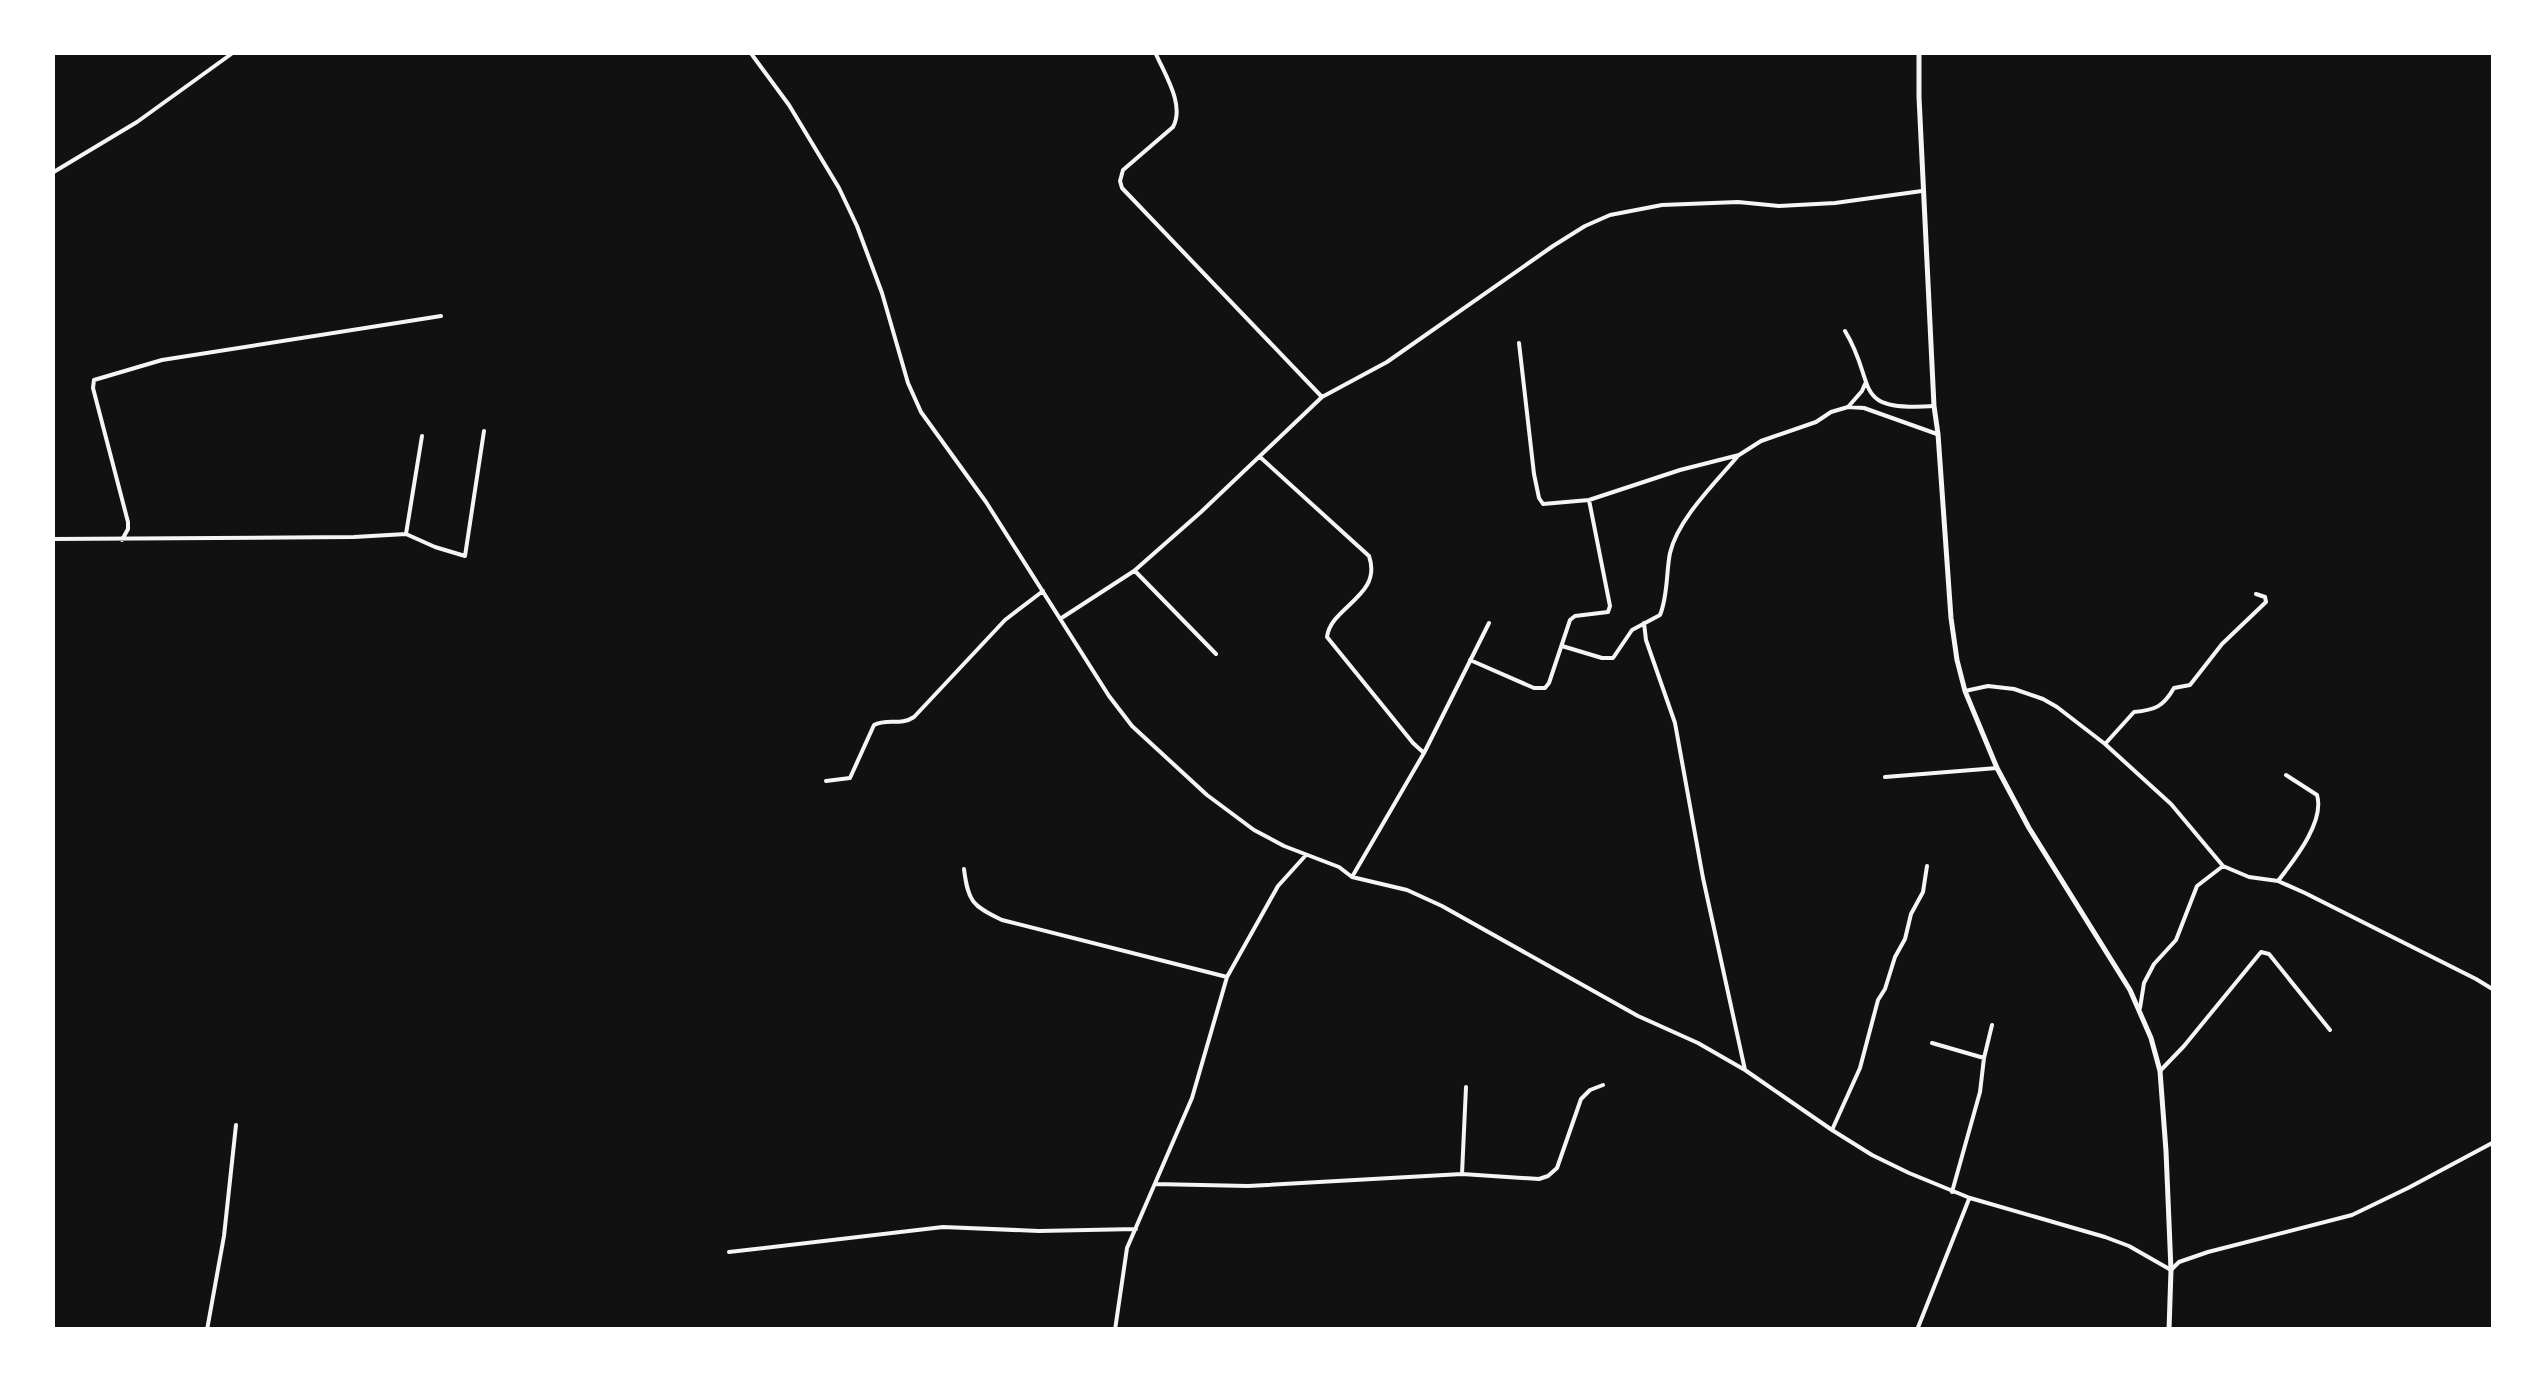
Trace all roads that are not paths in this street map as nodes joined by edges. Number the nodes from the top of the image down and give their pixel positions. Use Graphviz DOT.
graph roads {
  1 [pos="234,52"];
  2 [pos="750,52"];
  3 [pos="1156,52"];
  4 [pos="1919,52"];
  5 [pos="52,173"];
  6 [pos="1925,191"];
  7 [pos="441,316"];
  8 [pos="1845,331"];
  9 [pos="1519,343"];
  10 [pos="1865,384"];
  11 [pos="1322,397"];
  12 [pos="1934,406"];
  13 [pos="1848,407"];
  14 [pos="484,431"];
  15 [pos="1938,434"];
  16 [pos="422,436"];
  17 [pos="1738,455"];
  18 [pos="1259,456"];
  19 [pos="1589,500"];
  20 [pos="406,534"];
  21 [pos="52,540"];
  22 [pos="122,540"];
  23 [pos="1134,571"];
  24 [pos="1044,591"];
  25 [pos="2256,594"];
  26 [pos="1060,619"];
  27 [pos="1489,623"];
  28 [pos="1644,623"];
  29 [pos="1562,646"];
  30 [pos="1216,654"];
  31 [pos="1470,660"];
  32 [pos="1965,691"];
  33 [pos="2105,744"];
  34 [pos="1424,752"];
  35 [pos="1997,768"];
  36 [pos="2286,775"];
  37 [pos="1885,777"];
  38 [pos="826,782"];
  39 [pos="1306,855"];
  40 [pos="1927,866"];
  41 [pos="2223,866"];
  42 [pos="964,869"];
  43 [pos="1352,877"];
  44 [pos="2278,882"];
  45 [pos="1227,976"];
  46 [pos="2494,990"];
  47 [pos="2140,1012"];
  48 [pos="1992,1025"];
  49 [pos="2330,1030"];
  50 [pos="1932,1043"];
  51 [pos="1984,1058"];
  52 [pos="1745,1070"];
  53 [pos="2160,1071"];
  54 [pos="1602,1085"];
  55 [pos="1466,1087"];
  56 [pos="236,1125"];
  57 [pos="1832,1130"];
  58 [pos="2494,1142"];
  59 [pos="1462,1174"];
  60 [pos="1154,1184"];
  61 [pos="1952,1192"];
  62 [pos="1970,1198"];
  63 [pos="1136,1229"];
  64 [pos="729,1252"];
  65 [pos="2172,1270"];
  66 [pos="207,1330"];
  67 [pos="1115,1330"];
  68 [pos="1917,1330"];
  69 [pos="2169,1330"];
  1 -- 5 [label="street"];
  2 -- 24 [label="street"];
  3 -- 11 [label="street"];
  4 -- 6 [label="street"];
  6 -- 11 [label="street"];
  6 -- 12 [label="street"];
  7 -- 22 [label="street"];
  8 -- 10 [label="street"];
  9 -- 19 [label="street"];
  10 -- 12 [label="street"];
  10 -- 13 [label="street"];
  11 -- 18 [label="street"];
  12 -- 15 [label="street"];
  13 -- 15 [label="street"];
  13 -- 17 [label="street"];
  14 -- 20 [label="street"];
  15 -- 32 [label="street"];
  16 -- 20 [label="street"];
  17 -- 19 [label="street"];
  17 -- 28 [label="street"];
  18 -- 23 [label="street"];
  18 -- 34 [label="street"];
  19 -- 29 [label="street"];
  20 -- 22 [label="street"];
  21 -- 22 [label="street"];
  23 -- 26 [label="street"];
  23 -- 30 [label="street"];
  24 -- 26 [label="street"];
  24 -- 38 [label="street"];
  25 -- 33 [label="street"];
  26 -- 39 [label="street"];
  27 -- 31 [label="street"];
  28 -- 29 [label="street"];
  28 -- 52 [label="street"];
  29 -- 31 [label="street"];
  31 -- 34 [label="street"];
  32 -- 33 [label="street"];
  32 -- 35 [label="street"];
  33 -- 41 [label="street"];
  34 -- 43 [label="street"];
  35 -- 37 [label="street"];
  35 -- 47 [label="street"];
  36 -- 44 [label="street"];
  39 -- 43 [label="street"];
  39 -- 45 [label="street"];
  40 -- 57 [label="street"];
  41 -- 44 [label="street"];
  41 -- 47 [label="street"];
  42 -- 45 [label="street"];
  43 -- 52 [label="street"];
  44 -- 46 [label="street"];
  45 -- 60 [label="street"];
  47 -- 53 [label="street"];
  48 -- 51 [label="street"];
  49 -- 53 [label="street"];
  50 -- 51 [label="street"];
  51 -- 61 [label="street"];
  52 -- 57 [label="street"];
  53 -- 65 [label="street"];
  54 -- 59 [label="street"];
  55 -- 59 [label="street"];
  56 -- 66 [label="street"];
  57 -- 61 [label="street"];
  58 -- 65 [label="street"];
  59 -- 60 [label="street"];
  60 -- 63 [label="street"];
  61 -- 62 [label="street"];
  62 -- 65 [label="street"];
  62 -- 68 [label="street"];
  63 -- 64 [label="street"];
  63 -- 67 [label="street"];
  65 -- 69 [label="street"];
}
